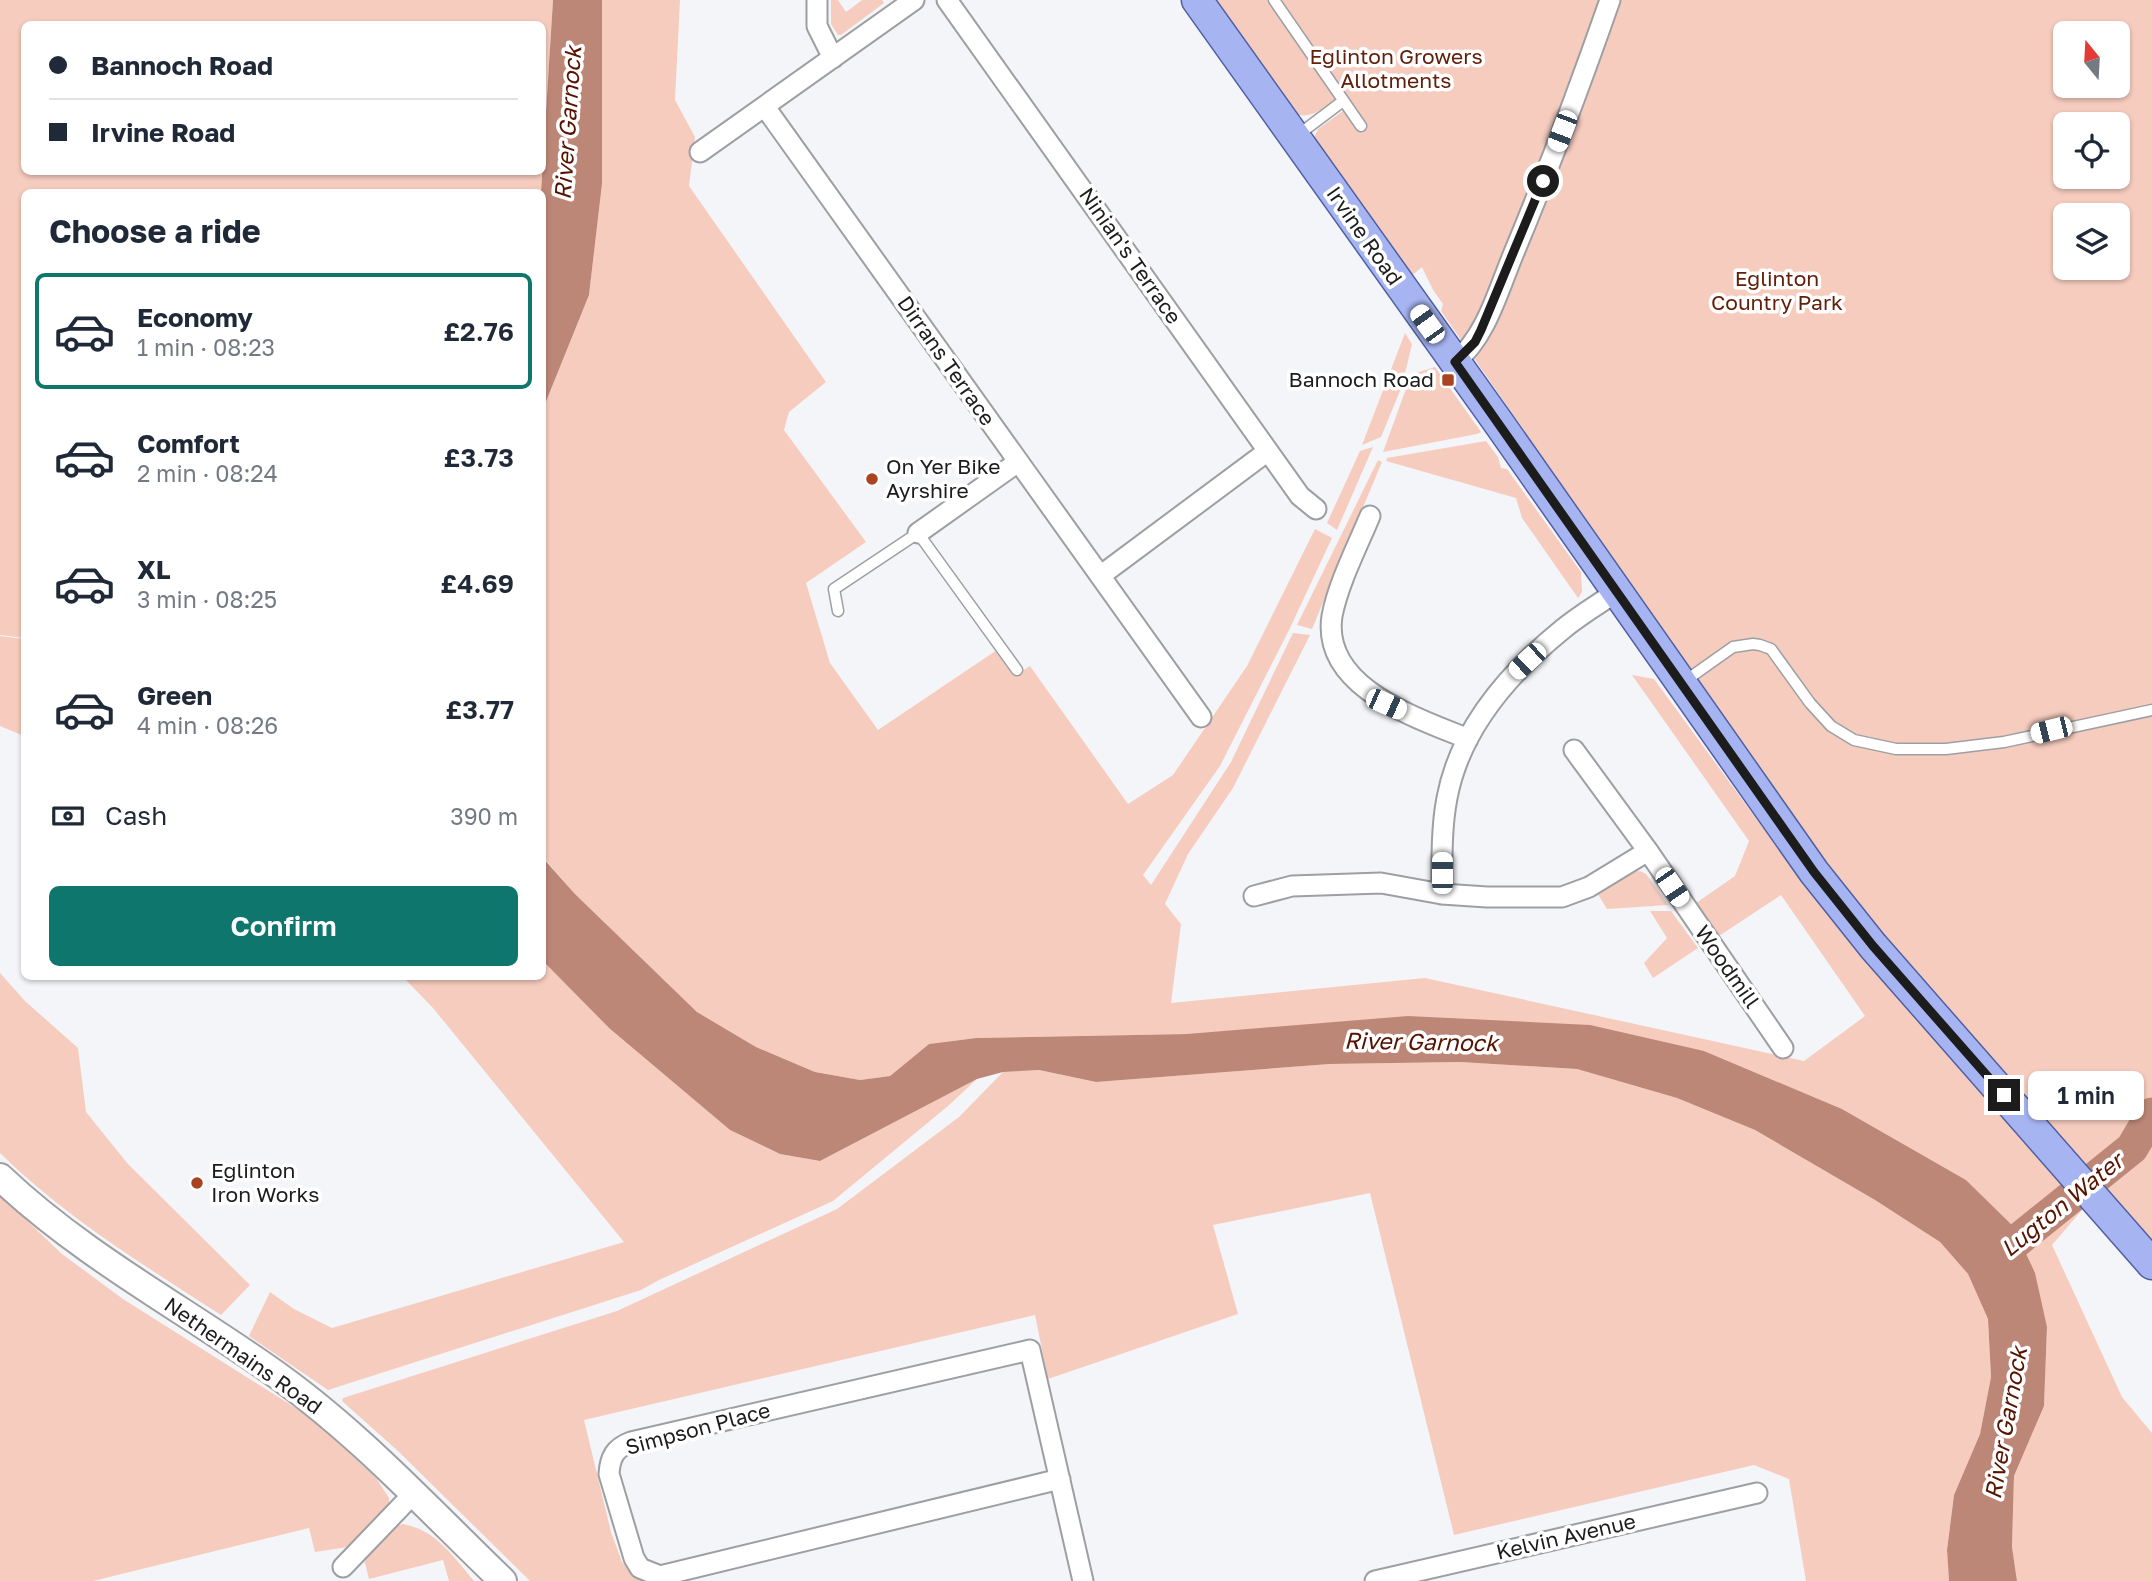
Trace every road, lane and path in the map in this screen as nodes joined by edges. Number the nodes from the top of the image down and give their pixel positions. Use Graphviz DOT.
graph roads {
  1 [pos="817,0"];
  2 [pos="914,0"];
  3 [pos="947,0"];
  4 [pos="1197,0"];
  5 [pos="1274,0"];
  6 [pos="1610,0"];
  7 [pos="833,58"];
  8 [pos="1343,101"];
  9 [pos="765,107"];
  10 [pos="1360,126"];
  11 [pos="1294,137"];
  12 [pos="700,152"];
  13 [pos="1455,362"];
  14 [pos="1268,451"];
  15 [pos="1018,462"];
  16 [pos="1316,509"];
  17 [pos="1370,516"];
  18 [pos="918,533"];
  19 [pos="1100,576"];
  20 [pos="1616,592"];
  21 [pos="838,611"];
  22 [pos="1017,670"];
  23 [pos="1682,683"];
  24 [pos="2152,710"];
  25 [pos="1200,717"];
  26 [pos="1468,739"];
  27 [pos="1574,750"];
  28 [pos="1648,851"];
  29 [pos="1442,894"];
  30 [pos="1254,896"];
  31 [pos="1783,1048"];
  32 [pos="0,1177"];
  33 [pos="2142,1253"];
  34 [pos="1060,1479"];
  35 [pos="415,1492"];
  36 [pos="1757,1493"];
  37 [pos="343,1567"];
  38 [pos="503,1581"];
  39 [pos="1083,1581"];
  40 [pos="1375,1581"];
  1 -- 7 [label="street"];
  2 -- 7 [label="street"];
  3 -- 14 [label="street, Ninian's Terrace"];
  4 -- 11 [label="main road, Irvine Road"];
  5 -- 8 [label="lane"];
  6 -- 13 [label="street"];
  7 -- 9 [label="street"];
  8 -- 10 [label="lane"];
  8 -- 11 [label="lane"];
  9 -- 12 [label="street"];
  9 -- 15 [label="street, Dirrans Terrace"];
  11 -- 13 [label="main road, Irvine Road"];
  13 -- 20 [label="main road, Irvine Road"];
  14 -- 16 [label="street, Ninian's Terrace"];
  14 -- 19 [label="street"];
  15 -- 18 [label="street"];
  15 -- 19 [label="street, Dirrans Terrace"];
  17 -- 26 [label="street"];
  18 -- 21 [label="lane"];
  18 -- 22 [label="lane"];
  19 -- 25 [label="street, Dirrans Terrace"];
  20 -- 23 [label="main road, Irvine Road"];
  20 -- 26 [label="street"];
  23 -- 24 [label="lane"];
  23 -- 33 [label="main road, Irvine Road"];
  26 -- 29 [label="street"];
  27 -- 28 [label="street, Woodmill"];
  28 -- 29 [label="street"];
  28 -- 31 [label="street, Woodmill"];
  29 -- 30 [label="street"];
  32 -- 35 [label="main road, Nethermains Road"];
  34 -- 34 [label="street, Simpson Place"];
  34 -- 39 [label="street, Simpson Place"];
  35 -- 37 [label="street"];
  35 -- 38 [label="main road, Nethermains Road"];
  36 -- 40 [label="street, Kelvin Avenue"];
}
